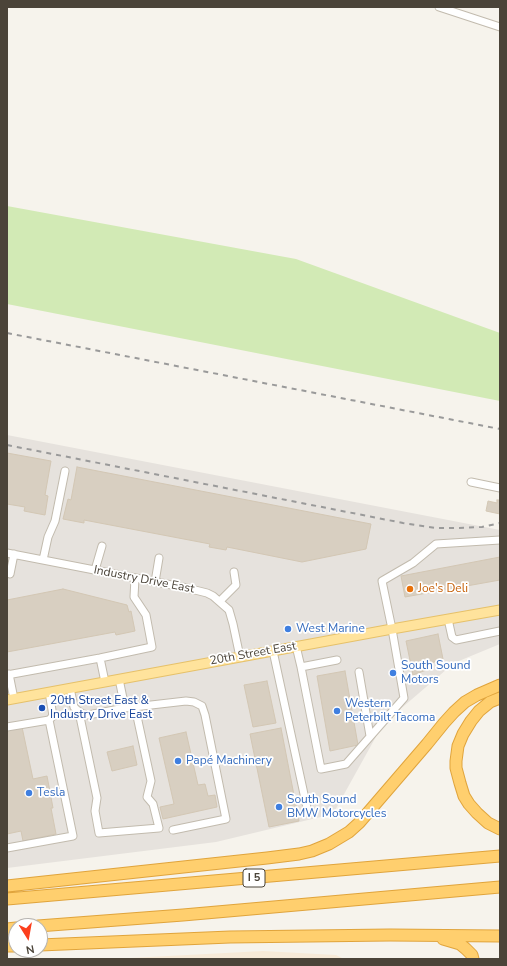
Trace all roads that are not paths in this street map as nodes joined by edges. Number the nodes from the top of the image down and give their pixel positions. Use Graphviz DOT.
graph roads {
  1 [pos="439,7"];
  2 [pos="500,28"];
  3 [pos="65,471"];
  4 [pos="471,482"];
  5 [pos="500,488"];
  6 [pos="500,540"];
  7 [pos="102,546"];
  8 [pos="11,554"];
  9 [pos="159,558"];
  10 [pos="43,560"];
  11 [pos="95,570"];
  12 [pos="234,572"];
  13 [pos="7,573"];
  14 [pos="136,578"];
  15 [pos="155,582"];
  16 [pos="220,601"];
  17 [pos="500,610"];
  18 [pos="448,619"];
  19 [pos="392,628"];
  20 [pos="500,631"];
  21 [pos="296,646"];
  22 [pos="273,651"];
  23 [pos="240,656"];
  24 [pos="100,658"];
  25 [pos="337,660"];
  26 [pos="300,667"];
  27 [pos="359,672"];
  28 [pos="8,674"];
  29 [pos="119,679"];
  30 [pos="105,682"];
  31 [pos="500,685"];
  32 [pos="70,688"];
  33 [pos="48,692"];
  34 [pos="500,698"];
  35 [pos="11,699"];
  36 [pos="135,707"];
  37 [pos="125,708"];
  38 [pos="79,712"];
  39 [pos="49,720"];
  40 [pos="7,727"];
  41 [pos="370,736"];
  42 [pos="307,808"];
  43 [pos="500,829"];
  44 [pos="173,830"];
  45 [pos="7,848"];
  46 [pos="500,856"];
  47 [pos="7,886"];
  48 [pos="500,887"];
  49 [pos="7,899"];
  50 [pos="48,925"];
  51 [pos="429,936"];
  52 [pos="500,936"];
  53 [pos="48,945"];
  54 [pos="473,959"];
  1 -- 2 [label="street"];
  3 -- 10 [label="street"];
  4 -- 5 [label="street"];
  6 -- 19 [label="street"];
  7 -- 11 [label="street"];
  8 -- 10 [label="street, Industry Drive East"];
  8 -- 13 [label="street"];
  9 -- 15 [label="street"];
  10 -- 11 [label="street, Industry Drive East"];
  11 -- 14 [label="street, Industry Drive East"];
  12 -- 16 [label="street"];
  14 -- 15 [label="street, Industry Drive East"];
  14 -- 24 [label="street"];
  15 -- 16 [label="street, Industry Drive East"];
  16 -- 23 [label="street, Industry Drive East"];
  17 -- 18 [label="main road, 20th Street East"];
  18 -- 19 [label="main road, 20th Street East"];
  18 -- 20 [label="street"];
  19 -- 21 [label="main road, 20th Street East"];
  19 -- 41 [label="street"];
  21 -- 22 [label="main road, 20th Street East"];
  21 -- 26 [label="street"];
  22 -- 23 [label="main road, 20th Street East"];
  22 -- 42 [label="street"];
  23 -- 29 [label="main road, 20th Street East"];
  24 -- 28 [label="street"];
  24 -- 30 [label="street"];
  25 -- 26 [label="street"];
  26 -- 41 [label="street"];
  27 -- 41 [label="street"];
  28 -- 35 [label="street"];
  29 -- 30 [label="main road, 20th Street East"];
  29 -- 37 [label="street"];
  30 -- 32 [label="main road, 20th Street East"];
  31 -- 47 [label="highway"];
  32 -- 33 [label="main road, 20th Street East"];
  32 -- 38 [label="street"];
  33 -- 35 [label="main road, 20th Street East"];
  33 -- 39 [label="street"];
  34 -- 43 [label="highway"];
  36 -- 37 [label="street"];
  36 -- 38 [label="street"];
  36 -- 44 [label="street"];
  37 -- 38 [label="street"];
  39 -- 40 [label="street"];
  39 -- 45 [label="street"];
  46 -- 49 [label="highway, I 5"];
  48 -- 50 [label="highway"];
  51 -- 52 [label="highway"];
  51 -- 53 [label="highway"];
  51 -- 54 [label="highway"];
}
